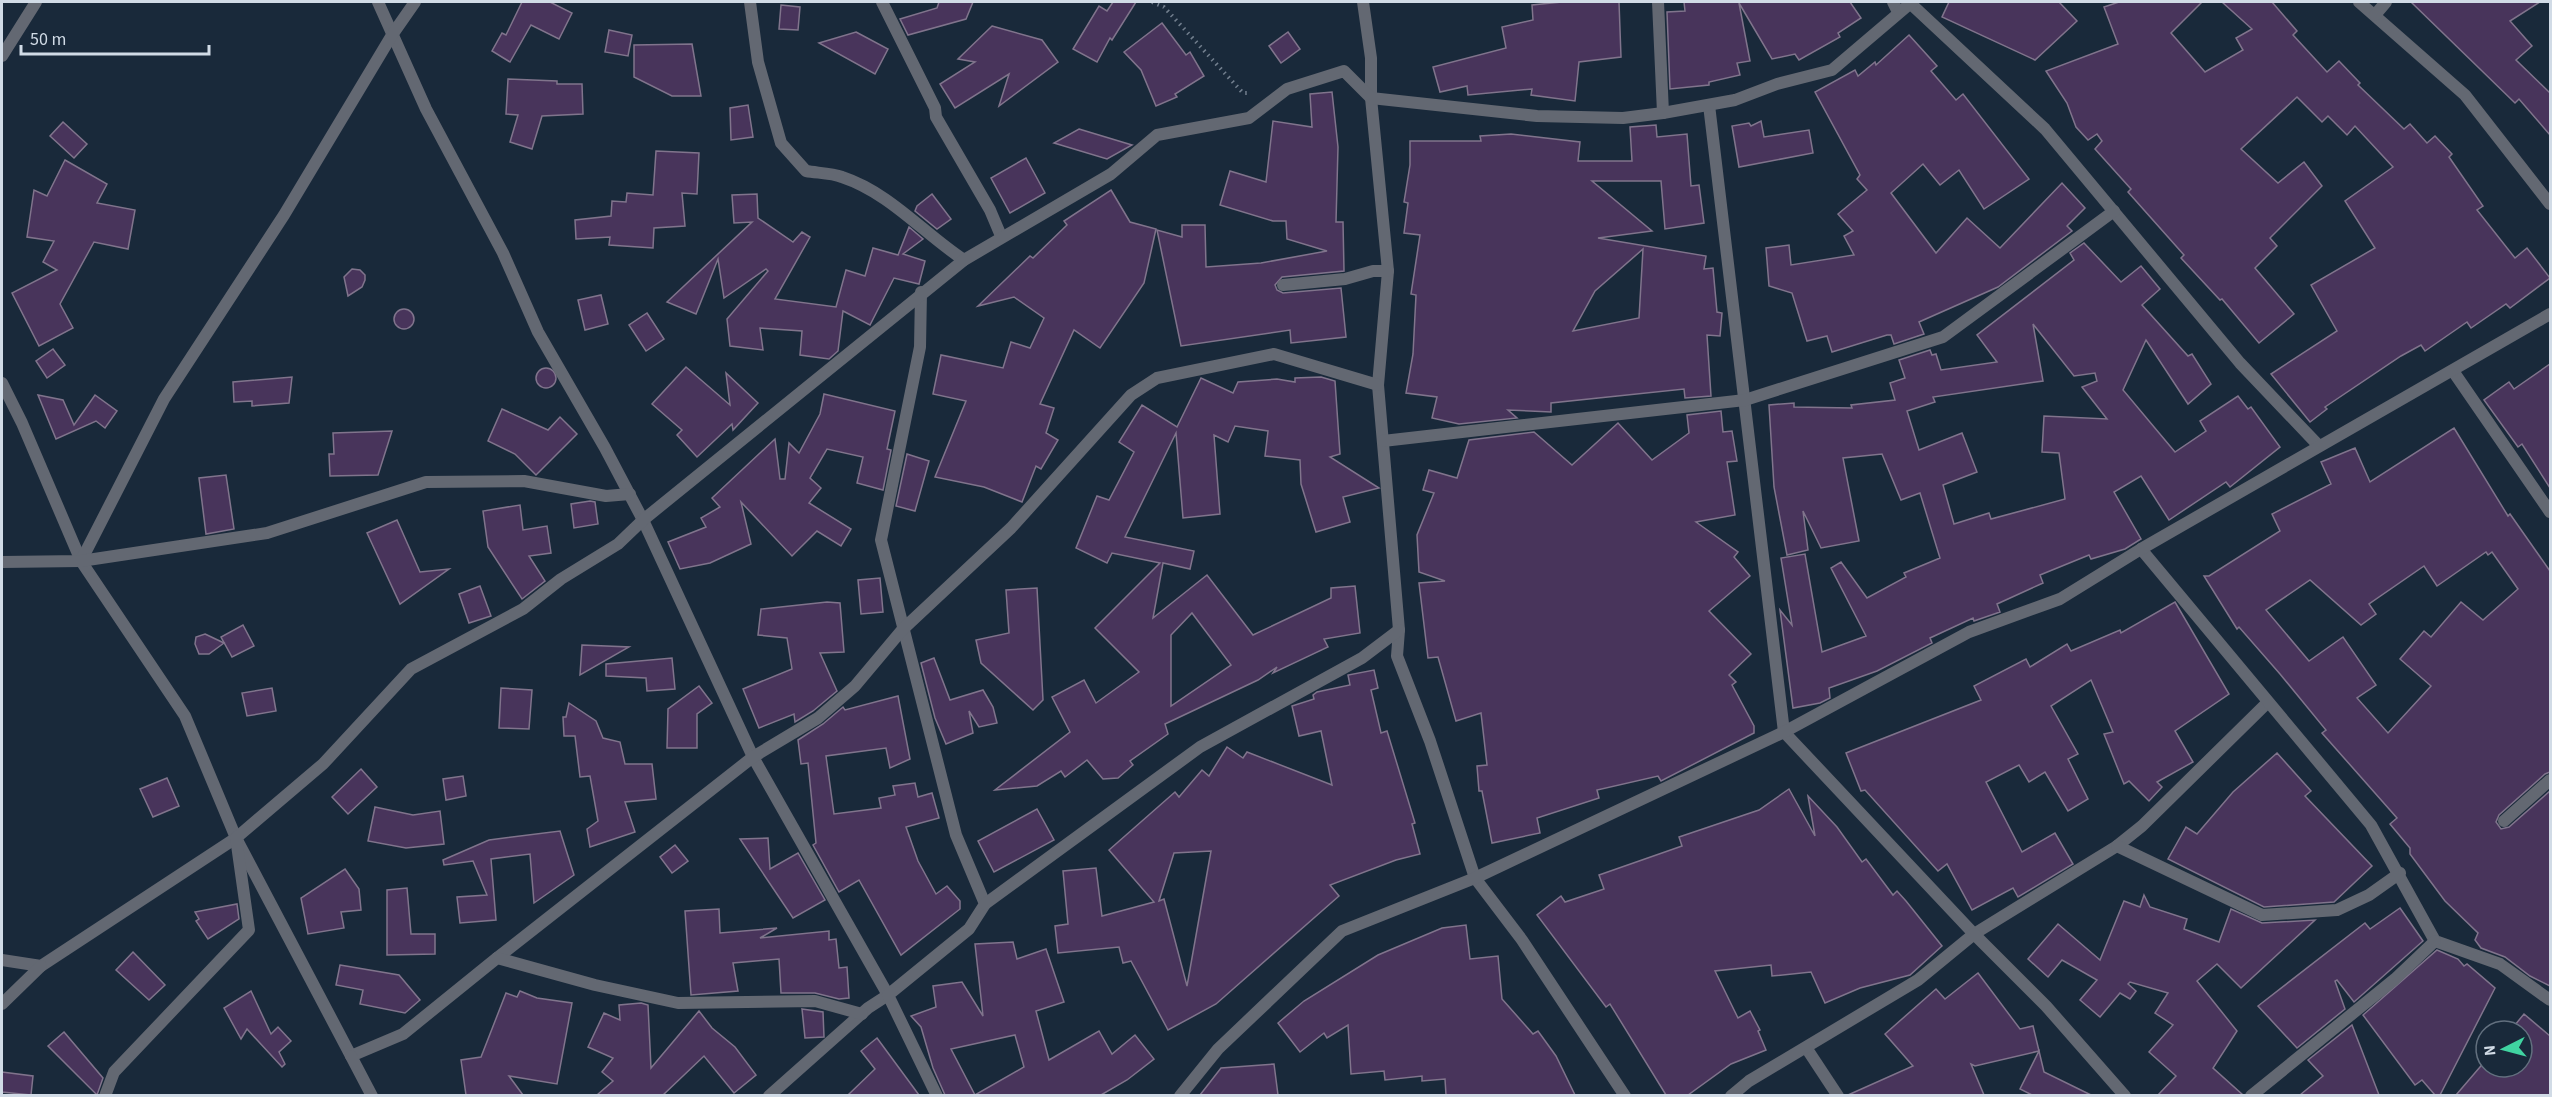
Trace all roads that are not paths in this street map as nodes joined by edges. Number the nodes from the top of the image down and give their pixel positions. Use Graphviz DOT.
graph roads {
  1 [pos="36,2"];
  2 [pos="378,2"];
  3 [pos="415,2"];
  4 [pos="750,2"];
  5 [pos="882,2"];
  6 [pos="1363,2"];
  7 [pos="1658,2"];
  8 [pos="1911,2"];
  9 [pos="2359,2"];
  10 [pos="2386,2"];
  11 [pos="1896,7"];
  12 [pos="2375,15"];
  13 [pos="392,35"];
  14 [pos="2,56"];
  15 [pos="1371,98"];
  16 [pos="1709,105"];
  17 [pos="1663,113"];
  18 [pos="2550,204"];
  19 [pos="2114,211"];
  20 [pos="1001,236"];
  21 [pos="964,260"];
  22 [pos="1388,271"];
  23 [pos="1283,285"];
  24 [pos="921,292"];
  25 [pos="2550,314"];
  26 [pos="2453,371"];
  27 [pos="2,383"];
  28 [pos="1378,385"];
  29 [pos="1744,400"];
  30 [pos="1383,441"];
  31 [pos="2319,447"];
  32 [pos="630,494"];
  33 [pos="2550,512"];
  34 [pos="643,520"];
  35 [pos="2141,549"];
  36 [pos="81,561"];
  37 [pos="2,562"];
  38 [pos="902,630"];
  39 [pos="1399,630"];
  40 [pos="2267,703"];
  41 [pos="1784,732"];
  42 [pos="753,757"];
  43 [pos="2550,780"];
  44 [pos="2504,821"];
  45 [pos="237,838"];
  46 [pos="2117,846"];
  47 [pos="2400,873"];
  48 [pos="1474,878"];
  49 [pos="985,904"];
  50 [pos="1974,934"];
  51 [pos="2435,941"];
  52 [pos="497,958"];
  53 [pos="2,960"];
  54 [pos="41,966"];
  55 [pos="888,995"];
  56 [pos="2550,1000"];
  57 [pos="2,1004"];
  58 [pos="862,1014"];
  59 [pos="1807,1049"];
  60 [pos="351,1056"];
  61 [pos="105,1095"];
  62 [pos="372,1095"];
  63 [pos="769,1095"];
  64 [pos="937,1095"];
  65 [pos="1180,1095"];
  66 [pos="1625,1095"];
  67 [pos="1731,1095"];
  68 [pos="1838,1095"];
  69 [pos="2125,1095"];
  70 [pos="2251,1095"];
  1 -- 14 [label="street"];
  2 -- 13 [label="street"];
  3 -- 13 [label="street"];
  4 -- 21 [label="street"];
  5 -- 20 [label="street"];
  6 -- 15 [label="street"];
  7 -- 17 [label="street"];
  8 -- 11 [label="street"];
  8 -- 19 [label="street"];
  9 -- 12 [label="street"];
  10 -- 12 [label="street"];
  11 -- 16 [label="street"];
  12 -- 18 [label="street"];
  13 -- 32 [label="street"];
  13 -- 36 [label="street"];
  15 -- 17 [label="street"];
  15 -- 20 [label="street"];
  15 -- 22 [label="street"];
  16 -- 17 [label="street"];
  16 -- 29 [label="street"];
  19 -- 29 [label="street"];
  19 -- 31 [label="street"];
  20 -- 21 [label="street"];
  21 -- 24 [label="street"];
  22 -- 23 [label="street"];
  22 -- 28 [label="street"];
  24 -- 34 [label="street"];
  24 -- 38 [label="street"];
  25 -- 26 [label="street"];
  26 -- 31 [label="street"];
  26 -- 33 [label="street"];
  27 -- 36 [label="street"];
  28 -- 30 [label="street"];
  28 -- 38 [label="street"];
  29 -- 30 [label="street"];
  29 -- 41 [label="street"];
  30 -- 39 [label="street"];
  31 -- 35 [label="street"];
  32 -- 34 [label="street"];
  32 -- 36 [label="street"];
  34 -- 42 [label="street"];
  34 -- 45 [label="street"];
  35 -- 40 [label="street"];
  35 -- 41 [label="street"];
  36 -- 37 [label="street"];
  36 -- 45 [label="street"];
  38 -- 42 [label="street"];
  38 -- 49 [label="street"];
  39 -- 48 [label="street"];
  39 -- 49 [label="street"];
  40 -- 46 [label="street"];
  40 -- 47 [label="street"];
  41 -- 48 [label="street"];
  41 -- 50 [label="street"];
  42 -- 52 [label="street"];
  42 -- 55 [label="street"];
  43 -- 44 [label="street"];
  45 -- 54 [label="street"];
  45 -- 60 [label="street"];
  45 -- 61 [label="street"];
  46 -- 47 [label="street"];
  46 -- 50 [label="street"];
  47 -- 51 [label="street"];
  48 -- 65 [label="street"];
  48 -- 66 [label="street"];
  49 -- 55 [label="street"];
  50 -- 59 [label="street"];
  50 -- 69 [label="street"];
  51 -- 56 [label="street"];
  51 -- 70 [label="street"];
  52 -- 58 [label="street"];
  52 -- 60 [label="street"];
  53 -- 54 [label="street"];
  54 -- 57 [label="street"];
  55 -- 58 [label="street"];
  55 -- 64 [label="street"];
  58 -- 63 [label="street"];
  59 -- 67 [label="street"];
  59 -- 68 [label="street"];
  60 -- 62 [label="street"];
}
